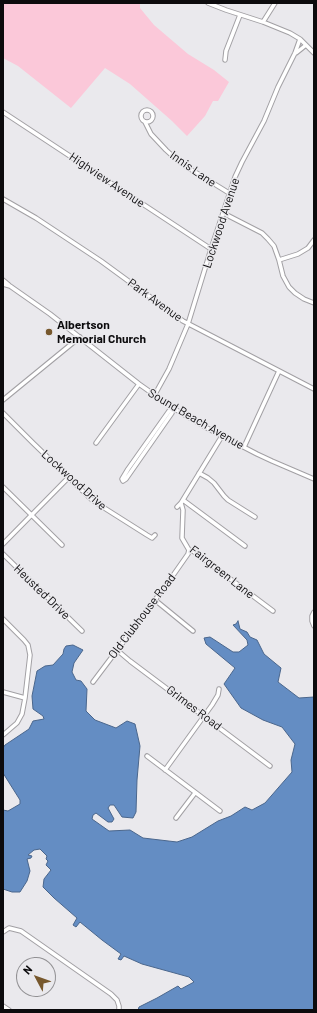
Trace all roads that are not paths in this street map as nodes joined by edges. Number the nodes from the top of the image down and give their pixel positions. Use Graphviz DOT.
graph roads {
  1 [pos="208,3"];
  2 [pos="274,3"];
  3 [pos="240,15"];
  4 [pos="263,22"];
  5 [pos="300,39"];
  6 [pos="306,45"];
  7 [pos="295,53"];
  8 [pos="314,53"];
  9 [pos="225,60"];
  10 [pos="3,112"];
  11 [pos="145,122"];
  12 [pos="229,193"];
  13 [pos="3,199"];
  14 [pos="222,213"];
  15 [pos="314,240"];
  16 [pos="210,249"];
  17 [pos="280,260"];
  18 [pos="3,280"];
  19 [pos="3,284"];
  20 [pos="10,286"];
  21 [pos="314,303"];
  22 [pos="188,324"];
  23 [pos="80,337"];
  24 [pos="279,371"];
  25 [pos="139,384"];
  26 [pos="314,389"];
  27 [pos="154,396"];
  28 [pos="3,400"];
  29 [pos="173,408"];
  30 [pos="3,413"];
  31 [pos="222,436"];
  32 [pos="96,443"];
  33 [pos="244,447"];
  34 [pos="199,473"];
  35 [pos="68,478"];
  36 [pos="314,478"];
  37 [pos="3,487"];
  38 [pos="182,501"];
  39 [pos="177,507"];
  40 [pos="31,515"];
  41 [pos="255,517"];
  42 [pos="154,537"];
  43 [pos="3,544"];
  44 [pos="62,545"];
  45 [pos="246,546"];
  46 [pos="189,550"];
  47 [pos="3,554"];
  48 [pos="155,600"];
  49 [pos="273,611"];
  50 [pos="314,612"];
  51 [pos="3,619"];
  52 [pos="314,626"];
  53 [pos="82,631"];
  54 [pos="193,631"];
  55 [pos="117,650"];
  56 [pos="93,682"];
  57 [pos="219,689"];
  58 [pos="3,692"];
  59 [pos="26,698"];
  60 [pos="204,716"];
  61 [pos="3,735"];
  62 [pos="147,756"];
  63 [pos="270,766"];
  64 [pos="165,770"];
  65 [pos="195,793"];
  66 [pos="220,811"];
  67 [pos="176,818"];
  68 [pos="3,932"];
  69 [pos="3,1006"];
  70 [pos="9,1010"];
  71 [pos="119,1010"];
  1 -- 3 [label="street"];
  2 -- 4 [label="street"];
  3 -- 4 [label="street"];
  3 -- 9 [label="street"];
  4 -- 5 [label="street"];
  5 -- 6 [label="street"];
  5 -- 7 [label="street, Lockwood Avenue"];
  6 -- 7 [label="street, Lockwood Avenue"];
  6 -- 8 [label="street"];
  7 -- 12 [label="street, Lockwood Avenue"];
  10 -- 16 [label="street, Highview Avenue"];
  11 -- 12 [label="street, Innis Lane"];
  12 -- 14 [label="street, Lockwood Avenue"];
  13 -- 22 [label="street, Park Avenue"];
  14 -- 16 [label="street, Lockwood Avenue"];
  14 -- 17 [label="street"];
  15 -- 17 [label="street"];
  16 -- 22 [label="street, Lockwood Avenue"];
  17 -- 21 [label="street"];
  18 -- 20 [label="street, Sound Beach Avenue"];
  19 -- 20 [label="street, Sound Beach Avenue"];
  20 -- 23 [label="street, Sound Beach Avenue"];
  22 -- 24 [label="street, Park Avenue"];
  22 -- 27 [label="street, Lockwood Avenue"];
  23 -- 25 [label="street, Sound Beach Avenue"];
  23 -- 28 [label="street"];
  24 -- 26 [label="street, Park Avenue"];
  24 -- 33 [label="street"];
  25 -- 27 [label="street, Sound Beach Avenue"];
  25 -- 32 [label="street"];
  27 -- 29 [label="street, Sound Beach Avenue"];
  29 -- 29 [label="street"];
  29 -- 31 [label="street, Sound Beach Avenue"];
  30 -- 35 [label="street, Lockwood Drive"];
  31 -- 33 [label="street, Sound Beach Avenue"];
  31 -- 34 [label="street"];
  33 -- 36 [label="street, Sound Beach Avenue"];
  34 -- 38 [label="street"];
  34 -- 41 [label="street"];
  35 -- 40 [label="street"];
  35 -- 42 [label="street, Lockwood Drive"];
  37 -- 40 [label="street"];
  38 -- 39 [label="street"];
  38 -- 45 [label="street"];
  38 -- 46 [label="street, Fairgreen Lane"];
  40 -- 43 [label="street"];
  40 -- 44 [label="street"];
  46 -- 48 [label="street, Old Clubhouse Road"];
  46 -- 49 [label="street, Fairgreen Lane"];
  47 -- 53 [label="street, Heusted Drive"];
  48 -- 54 [label="street"];
  48 -- 55 [label="street, Old Clubhouse Road"];
  50 -- 52 [label="street"];
  51 -- 59 [label="street"];
  55 -- 56 [label="street, Old Clubhouse Road"];
  55 -- 60 [label="street, Grimes Road"];
  57 -- 60 [label="street"];
  58 -- 59 [label="street"];
  59 -- 61 [label="street"];
  60 -- 63 [label="street, Grimes Road"];
  60 -- 64 [label="street"];
  62 -- 64 [label="street"];
  64 -- 65 [label="street"];
  65 -- 66 [label="street"];
  65 -- 67 [label="street"];
  68 -- 71 [label="street"];
  69 -- 70 [label="street"];
}
